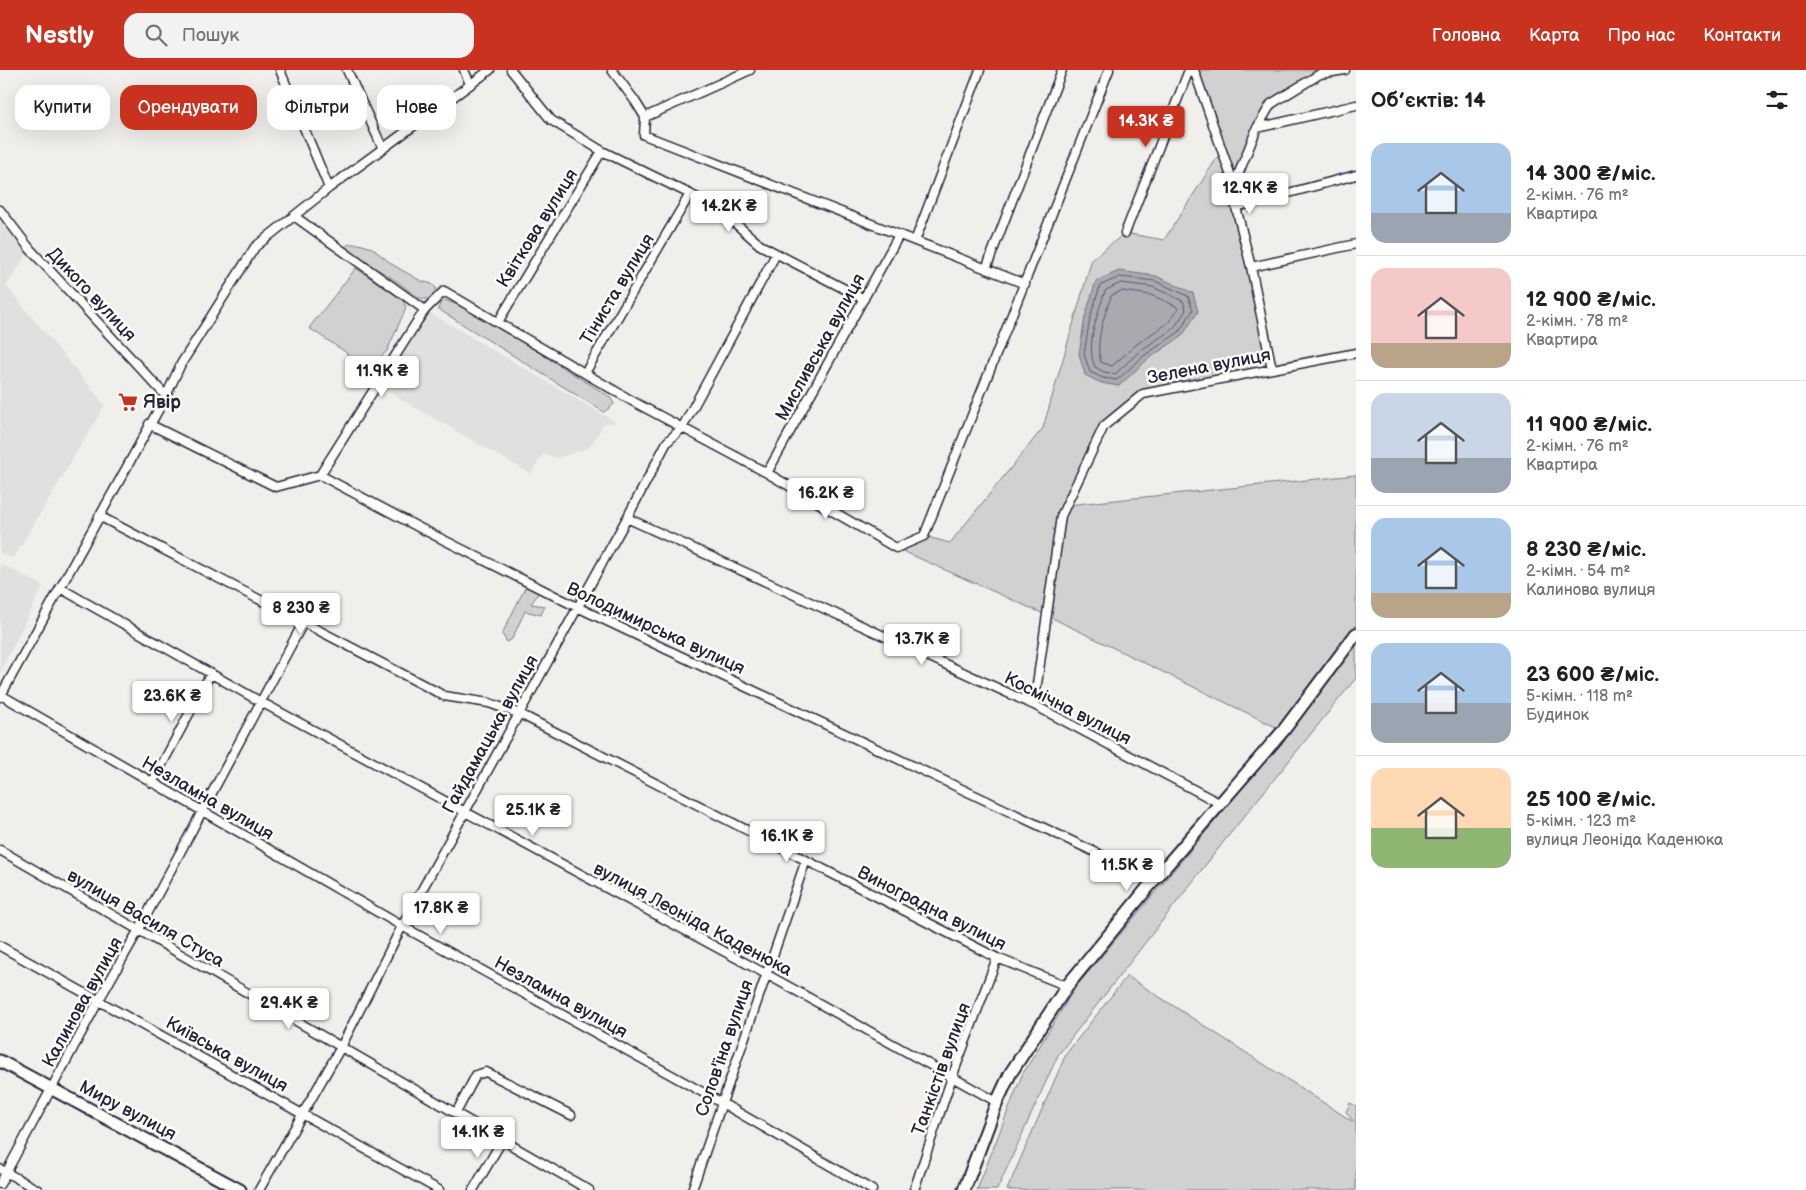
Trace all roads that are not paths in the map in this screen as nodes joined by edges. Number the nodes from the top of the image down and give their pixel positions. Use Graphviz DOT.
graph roads {
  1 [pos="280,70"];
  2 [pos="346,70"];
  3 [pos="464,70"];
  4 [pos="490,70"];
  5 [pos="511,70"];
  6 [pos="612,70"];
  7 [pos="750,70"];
  8 [pos="980,70"];
  9 [pos="1062,70"];
  10 [pos="1109,70"];
  11 [pos="1189,70"];
  12 [pos="1194,70"];
  13 [pos="1345,70"];
  14 [pos="470,84"];
  15 [pos="1356,105"];
  16 [pos="644,117"];
  17 [pos="1257,128"];
  18 [pos="383,149"];
  19 [pos="602,151"];
  20 [pos="1356,175"];
  21 [pos="1234,185"];
  22 [pos="329,188"];
  23 [pos="690,194"];
  24 [pos="1236,207"];
  25 [pos="0,210"];
  26 [pos="294,216"];
  27 [pos="1125,233"];
  28 [pos="899,235"];
  29 [pos="915,241"];
  30 [pos="1356,244"];
  31 [pos="776,254"];
  32 [pos="1251,267"];
  33 [pos="986,269"];
  34 [pos="1025,284"];
  35 [pos="864,299"];
  36 [pos="425,310"];
  37 [pos="498,322"];
  38 [pos="1356,353"];
  39 [pos="1272,369"];
  40 [pos="584,373"];
  41 [pos="166,396"];
  42 [pos="149,424"];
  43 [pos="682,428"];
  44 [pos="767,473"];
  45 [pos="320,475"];
  46 [pos="99,516"];
  47 [pos="627,518"];
  48 [pos="60,588"];
  49 [pos="577,607"];
  50 [pos="303,623"];
  51 [pos="1356,634"];
  52 [pos="212,673"];
  53 [pos="1,696"];
  54 [pos="261,702"];
  55 [pos="1034,705"];
  56 [pos="520,714"];
  57 [pos="152,783"];
  58 [pos="1221,804"];
  59 [pos="203,812"];
  60 [pos="463,813"];
  61 [pos="0,850"];
  62 [pos="806,860"];
  63 [pos="1154,880"];
  64 [pos="402,926"];
  65 [pos="138,932"];
  66 [pos="0,946"];
  67 [pos="997,958"];
  68 [pos="766,974"];
  69 [pos="1067,986"];
  70 [pos="99,1000"];
  71 [pos="341,1047"];
  72 [pos="0,1061"];
  73 [pos="952,1077"];
  74 [pos="52,1089"];
  75 [pos="997,1102"];
  76 [pos="722,1103"];
  77 [pos="456,1113"];
  78 [pos="303,1114"];
  79 [pos="570,1115"];
  80 [pos="503,1140"];
  81 [pos="3,1170"];
  82 [pos="0,1184"];
  83 [pos="38,1190"];
  84 [pos="240,1190"];
  85 [pos="259,1190"];
  86 [pos="439,1190"];
  87 [pos="473,1190"];
  88 [pos="589,1190"];
  89 [pos="692,1190"];
  90 [pos="872,1190"];
  91 [pos="914,1190"];
  92 [pos="964,1190"];
  1 -- 22 [label="street"];
  2 -- 18 [label="street"];
  3 -- 14 [label="street"];
  4 -- 14 [label="street"];
  5 -- 19 [label="street"];
  6 -- 16 [label="street"];
  7 -- 16 [label="street"];
  8 -- 29 [label="street"];
  9 -- 33 [label="street"];
  10 -- 34 [label="street"];
  11 -- 27 [label="street"];
  12 -- 21 [label="street"];
  13 -- 17 [label="street"];
  14 -- 18 [label="street"];
  15 -- 17 [label="street"];
  16 -- 28 [label="street"];
  17 -- 21 [label="street"];
  18 -- 22 [label="street"];
  19 -- 23 [label="street"];
  19 -- 37 [label="street, Квіткова вулиця"];
  20 -- 24 [label="street"];
  21 -- 24 [label="street"];
  22 -- 26 [label="street"];
  23 -- 31 [label="street"];
  23 -- 40 [label="street, Тіниста вулиця"];
  24 -- 32 [label="street"];
  25 -- 41 [label="street, Дикого вулиця"];
  26 -- 36 [label="street"];
  26 -- 41 [label="street"];
  28 -- 29 [label="street"];
  28 -- 35 [label="street, Мисливська вулиця"];
  29 -- 33 [label="street"];
  30 -- 32 [label="street"];
  31 -- 35 [label="street"];
  31 -- 43 [label="street, Гайдамацька вулиця"];
  32 -- 39 [label="street"];
  33 -- 34 [label="street"];
  34 -- 44 [label="street"];
  35 -- 44 [label="street, Мисливська вулиця"];
  36 -- 37 [label="street"];
  36 -- 45 [label="street"];
  37 -- 40 [label="street"];
  38 -- 39 [label="street, Зелена вулиця"];
  39 -- 55 [label="street, Зелена вулиця"];
  40 -- 43 [label="street"];
  41 -- 42 [label="street"];
  42 -- 45 [label="street"];
  42 -- 46 [label="street"];
  43 -- 44 [label="street"];
  43 -- 47 [label="street, Гайдамацька вулиця"];
  45 -- 49 [label="street, Володимирська вулиця"];
  46 -- 48 [label="street"];
  46 -- 50 [label="street, Виноградна вулиця"];
  47 -- 49 [label="street, Гайдамацька вулиця"];
  47 -- 55 [label="street, Космічна вулиця"];
  48 -- 52 [label="street, вулиця Леоніда Каденюка"];
  48 -- 53 [label="street"];
  49 -- 56 [label="street, Гайдамацька вулиця"];
  49 -- 63 [label="street, Володимирська вулиця"];
  50 -- 54 [label="street, Калинова вулиця"];
  50 -- 56 [label="street, Виноградна вулиця"];
  51 -- 58 [label="street"];
  52 -- 54 [label="street, вулиця Леоніда Каденюка"];
  52 -- 57 [label="street"];
  53 -- 57 [label="street, Незламна вулиця"];
  54 -- 59 [label="street, Калинова вулиця"];
  54 -- 60 [label="street, вулиця Леоніда Каденюка"];
  55 -- 58 [label="street, Космічна вулиця"];
  56 -- 60 [label="street, Гайдамацька вулиця"];
  56 -- 62 [label="street, Виноградна вулиця"];
  57 -- 59 [label="street, Незламна вулиця"];
  58 -- 63 [label="street"];
  59 -- 64 [label="street, Незламна вулиця"];
  59 -- 65 [label="street, Калинова вулиця"];
  60 -- 64 [label="street, Гайдамацька вулиця"];
  60 -- 68 [label="street, вулиця Леоніда Каденюка"];
  61 -- 65 [label="street, вулиця Василя Стуса"];
  62 -- 67 [label="street, Виноградна вулиця"];
  62 -- 68 [label="street, Солов'їна вулиця"];
  63 -- 69 [label="street"];
  64 -- 71 [label="street, Гайдамацька вулиця"];
  64 -- 76 [label="street, Незламна вулиця"];
  65 -- 70 [label="street, Калинова вулиця"];
  65 -- 71 [label="street, вулиця Василя Стуса"];
  66 -- 70 [label="street, Київська вулиця"];
  67 -- 69 [label="street, Виноградна вулиця"];
  67 -- 73 [label="street, Танкістів вулиця"];
  68 -- 73 [label="street, вулиця Леоніда Каденюка"];
  68 -- 76 [label="street, Солов'їна вулиця"];
  69 -- 75 [label="street"];
  70 -- 74 [label="street, Калинова вулиця"];
  70 -- 78 [label="street, Київська вулиця"];
  71 -- 77 [label="street, вулиця Василя Стуса"];
  71 -- 78 [label="street, Гайдамацька вулиця"];
  72 -- 74 [label="street, Миру вулиця"];
  73 -- 75 [label="street, вулиця Леоніда Каденюка"];
  73 -- 91 [label="street, Танкістів вулиця"];
  74 -- 81 [label="street, Калинова вулиця"];
  74 -- 84 [label="street, Миру вулиця"];
  75 -- 92 [label="street"];
  76 -- 89 [label="street, Солов'їна вулиця"];
  76 -- 90 [label="street, Незламна вулиця"];
  77 -- 79 [label="street"];
  77 -- 80 [label="street, вулиця Василя Стуса"];
  78 -- 85 [label="street, Гайдамацька вулиця"];
  78 -- 86 [label="street, Київська вулиця"];
  80 -- 87 [label="street"];
  80 -- 88 [label="street, вулиця Василя Стуса"];
  81 -- 82 [label="street, Калинова вулиця"];
  81 -- 83 [label="street"];
}
